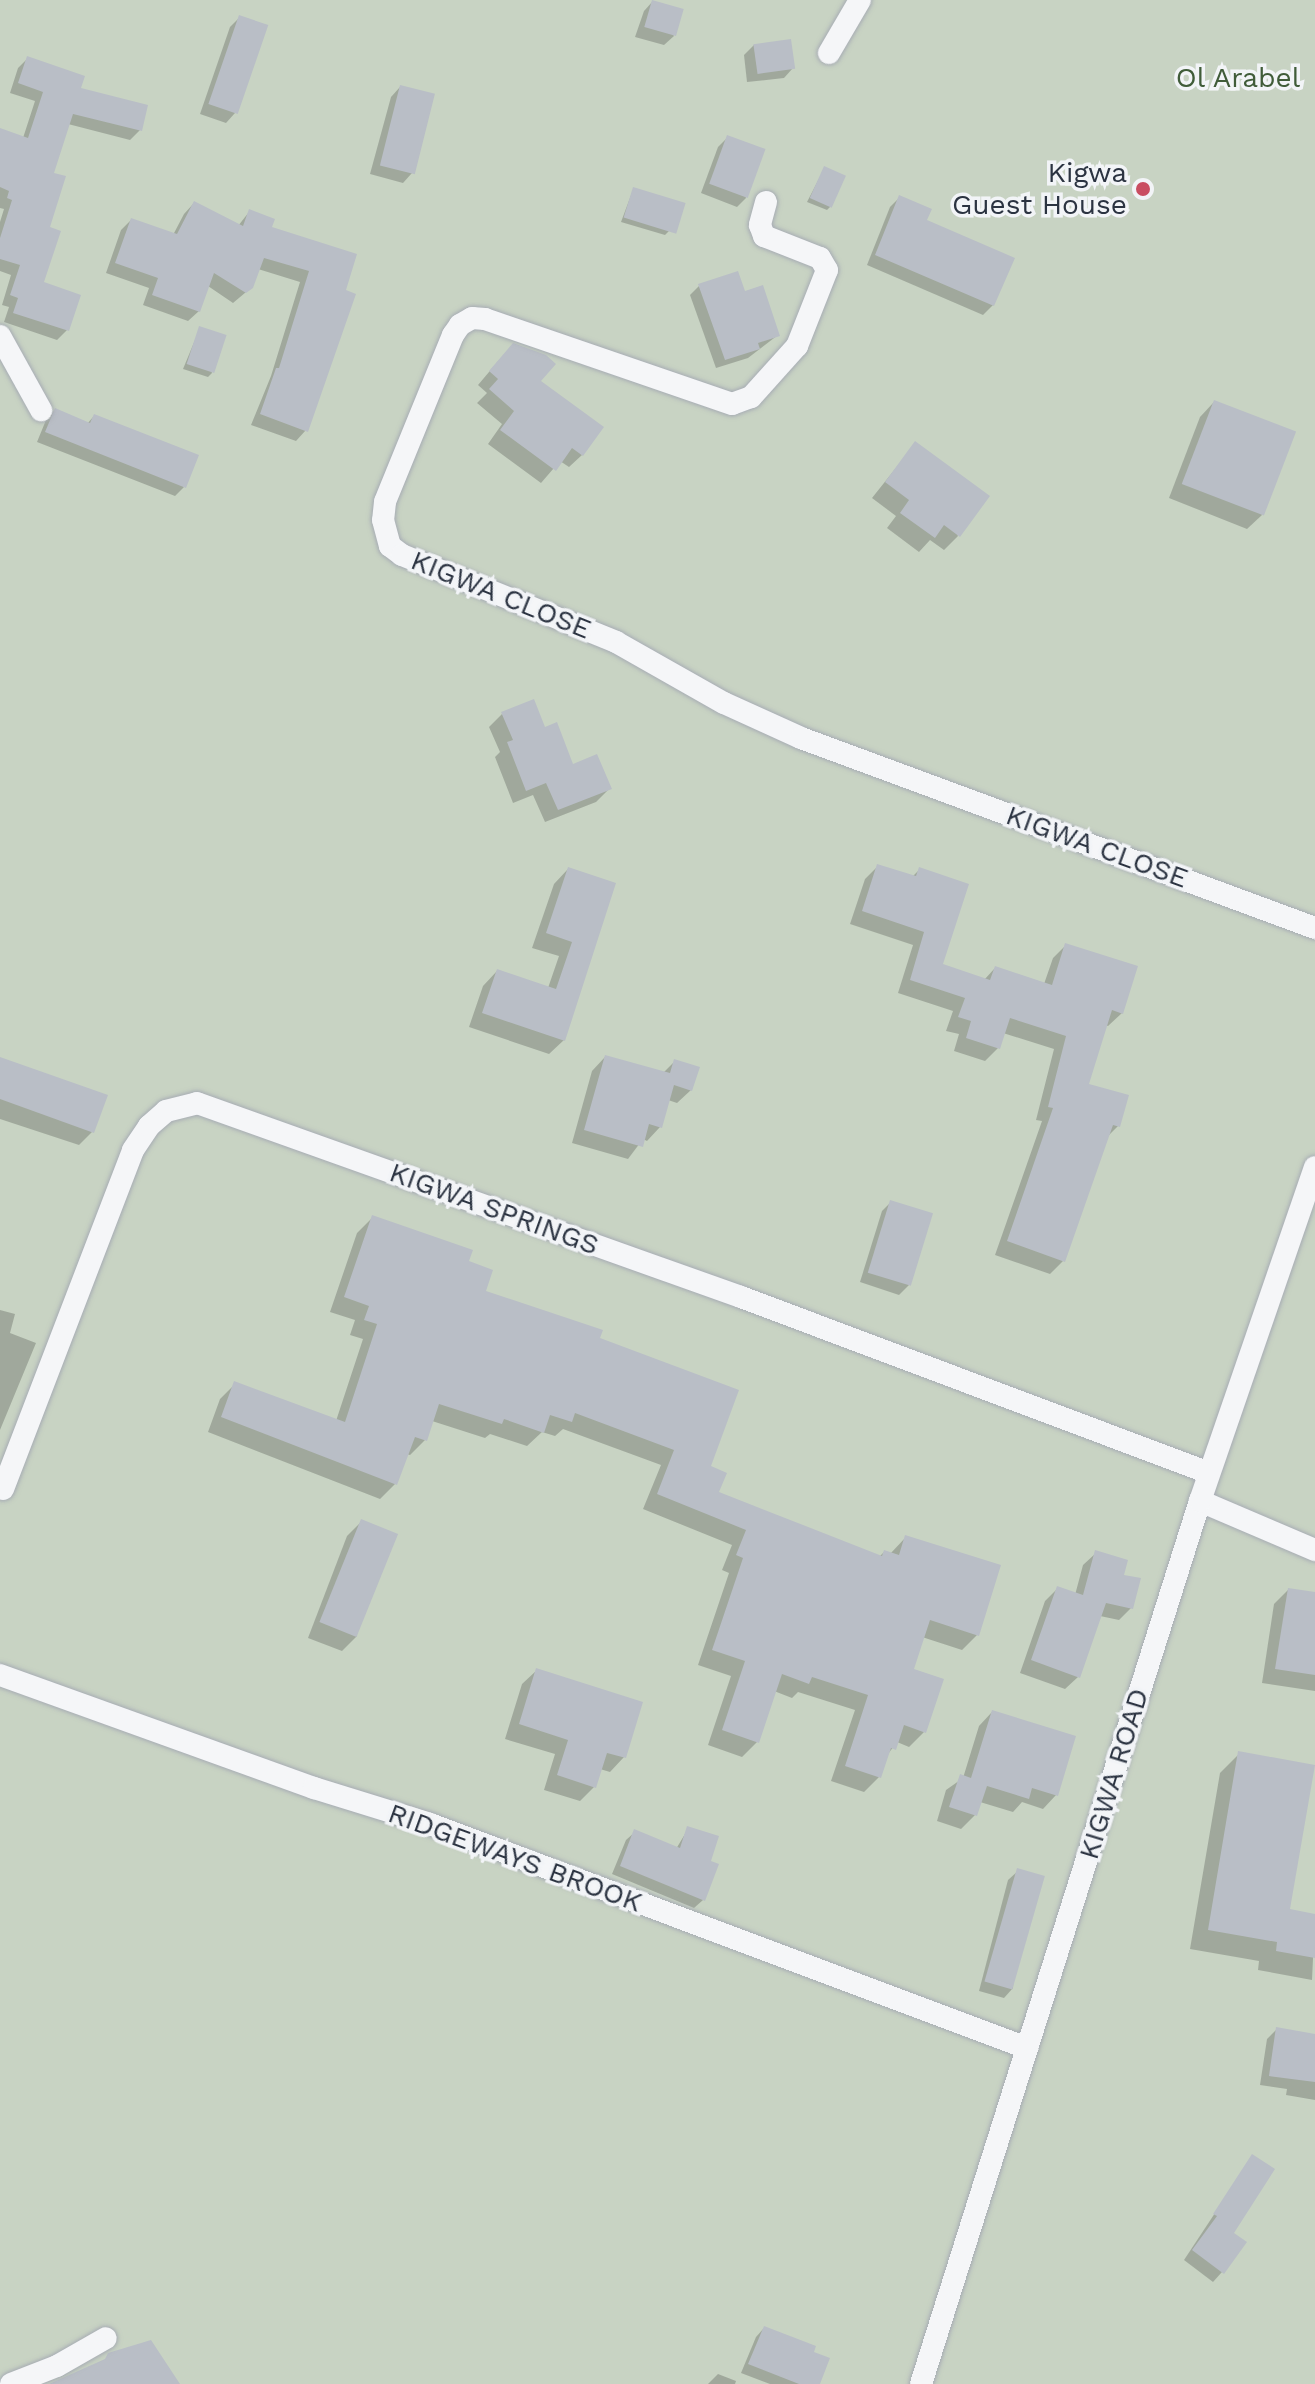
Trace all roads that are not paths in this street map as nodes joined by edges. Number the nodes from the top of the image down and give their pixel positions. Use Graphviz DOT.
graph roads {
  1 [pos="860,0"];
  2 [pos="829,53"];
  3 [pos="766,202"];
  4 [pos="0,336"];
  5 [pos="41,410"];
  6 [pos="1315,928"];
  7 [pos="1315,1167"];
  8 [pos="1209,1473"];
  9 [pos="3,1489"];
  10 [pos="1200,1501"];
  11 [pos="1315,1550"];
  12 [pos="0,1675"];
  13 [pos="1027,2048"];
  14 [pos="106,2338"];
  15 [pos="11,2384"];
  16 [pos="921,2384"];
  1 -- 2 [label="street"];
  3 -- 6 [label="street, KIGWA CLOSE"];
  4 -- 5 [label="street"];
  7 -- 8 [label="street, KIGWA ROAD"];
  8 -- 9 [label="street, KIGWA SPRINGS"];
  8 -- 10 [label="street, KIGWA ROAD"];
  10 -- 11 [label="street"];
  10 -- 13 [label="street, KIGWA ROAD"];
  12 -- 13 [label="street, RIDGEWAYS BROOK"];
  13 -- 16 [label="street, KIGWA ROAD"];
  14 -- 15 [label="street"];
}
